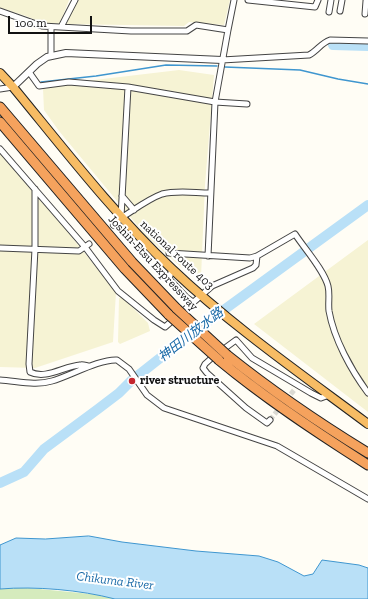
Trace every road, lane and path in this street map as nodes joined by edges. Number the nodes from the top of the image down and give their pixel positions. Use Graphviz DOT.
graph roads {
  1 [pos="75,0"];
  2 [pos="234,0"];
  3 [pos="248,0"];
  4 [pos="318,0"];
  5 [pos="331,0"];
  6 [pos="342,0"];
  7 [pos="359,0"];
  8 [pos="367,1"];
  9 [pos="340,11"];
  10 [pos="0,12"];
  11 [pos="329,12"];
  12 [pos="365,14"];
  13 [pos="51,26"];
  14 [pos="61,27"];
  15 [pos="228,30"];
  16 [pos="368,41"];
  17 [pos="52,56"];
  18 [pos="222,60"];
  19 [pos="30,72"];
  20 [pos="0,73"];
  21 [pos="13,87"];
  22 [pos="128,87"];
  23 [pos="0,89"];
  24 [pos="215,102"];
  25 [pos="247,104"];
  26 [pos="0,107"];
  27 [pos="0,122"];
  28 [pos="0,149"];
  29 [pos="35,189"];
  30 [pos="210,193"];
  31 [pos="122,196"];
  32 [pos="134,210"];
  33 [pos="121,218"];
  34 [pos="114,225"];
  35 [pos="87,245"];
  36 [pos="0,248"];
  37 [pos="34,249"];
  38 [pos="169,253"];
  39 [pos="208,256"];
  40 [pos="258,256"];
  41 [pos="172,269"];
  42 [pos="204,297"];
  43 [pos="193,302"];
  44 [pos="91,366"];
  45 [pos="0,380"];
  46 [pos="368,393"];
  47 [pos="329,395"];
  48 [pos="270,420"];
  49 [pos="368,424"];
  50 [pos="368,453"];
  51 [pos="368,466"];
  52 [pos="368,499"];
  1 -- 14 [label="street"];
  2 -- 15 [label="street"];
  3 -- 4 [label="street"];
  5 -- 11 [label="street"];
  6 -- 9 [label="street"];
  7 -- 8 [label="street"];
  8 -- 12 [label="street"];
  10 -- 13 [label="street"];
  13 -- 14 [label="street"];
  13 -- 17 [label="street"];
  14 -- 15 [label="street"];
  15 -- 18 [label="street"];
  16 -- 18 [label="street"];
  17 -- 18 [label="street"];
  17 -- 19 [label="street"];
  18 -- 24 [label="street"];
  19 -- 21 [label="street"];
  19 -- 22 [label="street"];
  20 -- 21 [label="highway, national route 403"];
  21 -- 23 [label="street"];
  21 -- 33 [label="highway, national route 403"];
  22 -- 24 [label="street"];
  22 -- 31 [label="street"];
  24 -- 25 [label="street"];
  24 -- 30 [label="street"];
  26 -- 50 [label="highway, Joshin-Etsu Expressway, bridge"];
  27 -- 51 [label="highway, Joshin-Etsu Expressway, bridge"];
  28 -- 29 [label="street"];
  29 -- 35 [label="street"];
  29 -- 37 [label="street"];
  30 -- 32 [label="street"];
  30 -- 39 [label="street"];
  31 -- 32 [label="street"];
  31 -- 33 [label="street"];
  32 -- 33 [label="street"];
  33 -- 34 [label="street"];
  33 -- 41 [label="highway, national route 403"];
  35 -- 37 [label="street"];
  35 -- 43 [label="street"];
  36 -- 37 [label="street"];
  37 -- 44 [label="street"];
  38 -- 39 [label="street"];
  39 -- 40 [label="street"];
  40 -- 42 [label="street"];
  40 -- 46 [label="street"];
  41 -- 42 [label="highway, national route 403"];
  41 -- 43 [label="street"];
  42 -- 43 [label="street"];
  42 -- 47 [label="highway, national route 403"];
  44 -- 45 [label="street"];
  44 -- 52 [label="street"];
  47 -- 48 [label="street"];
  47 -- 49 [label="highway, national route 403"];
}
